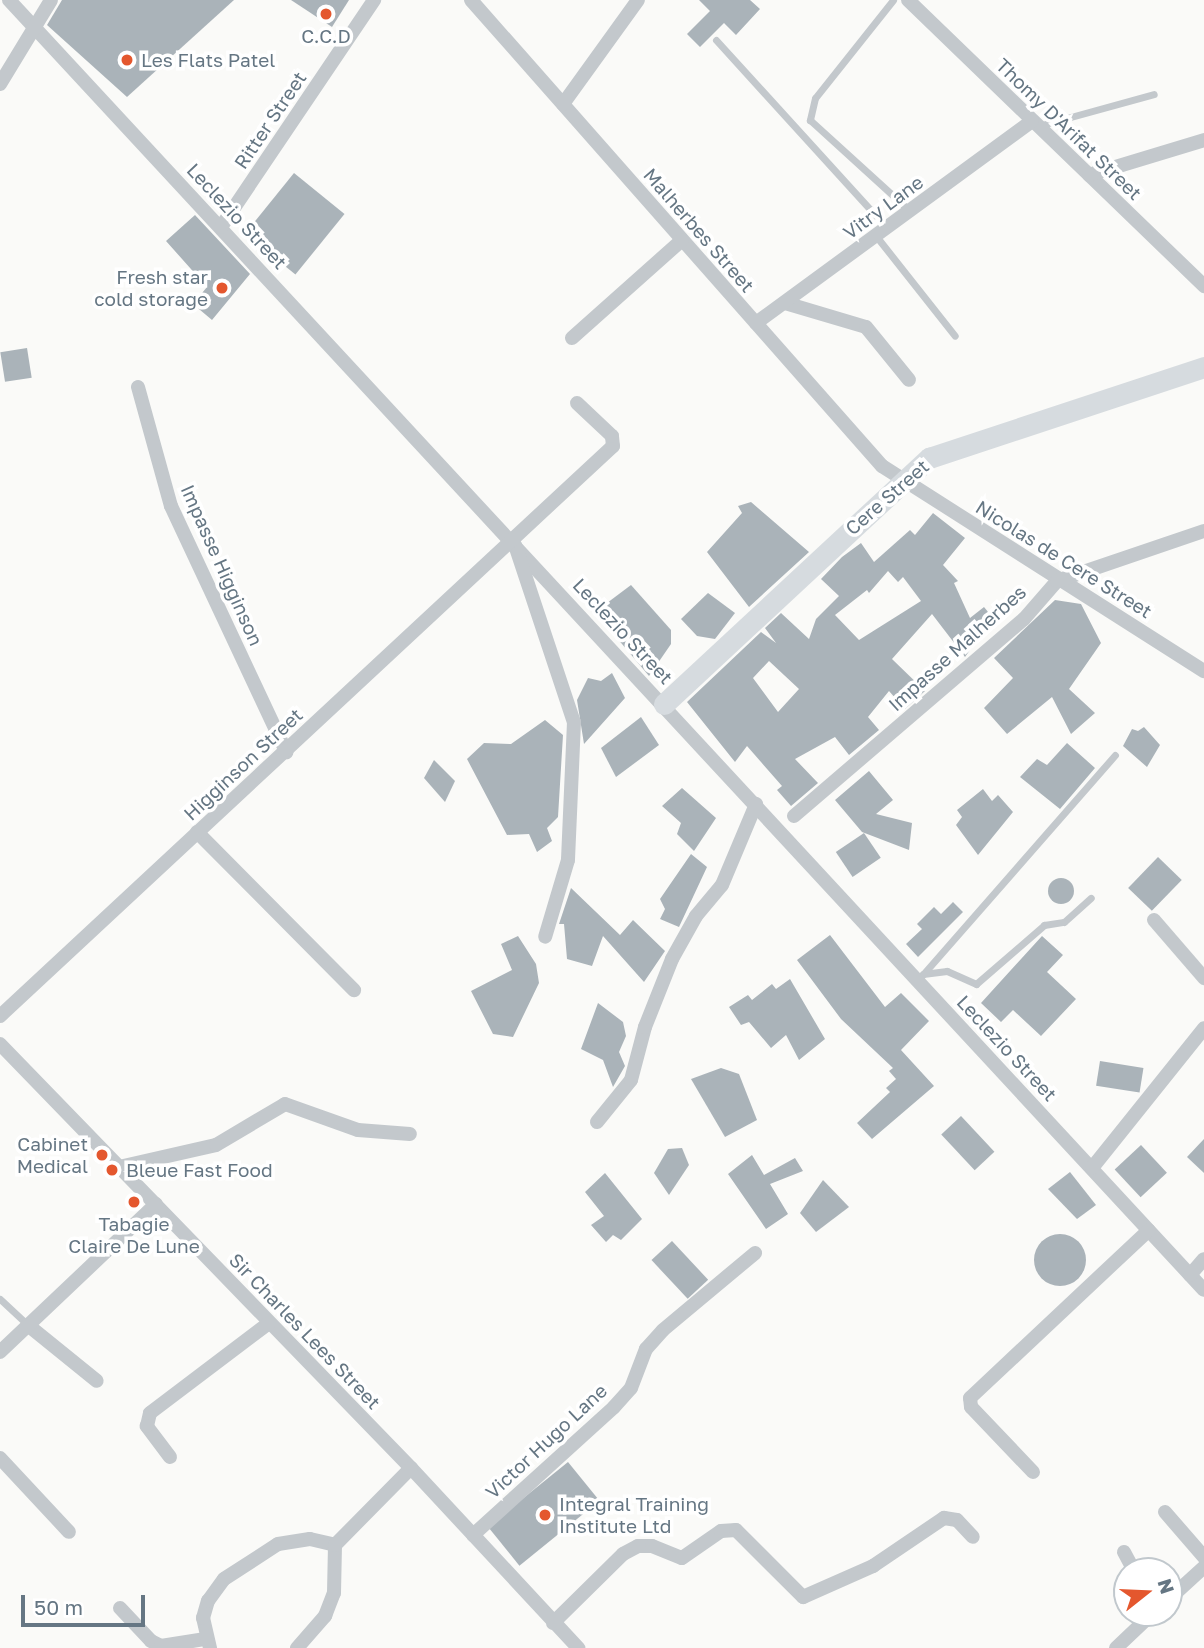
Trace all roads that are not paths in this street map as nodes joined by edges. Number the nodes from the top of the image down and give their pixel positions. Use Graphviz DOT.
graph roads {
  1 [pos="10,0"];
  2 [pos="51,0"];
  3 [pos="374,0"];
  4 [pos="494,0"];
  5 [pos="638,0"];
  6 [pos="893,0"];
  7 [pos="908,0"];
  8 [pos="476,5"];
  9 [pos="35,27"];
  10 [pos="716,40"];
  11 [pos="0,84"];
  12 [pos="1154,94"];
  13 [pos="563,104"];
  14 [pos="1035,123"];
  15 [pos="1204,140"];
  16 [pos="1089,175"];
  17 [pos="910,211"];
  18 [pos="221,227"];
  19 [pos="881,232"];
  20 [pos="682,240"];
  21 [pos="1204,286"];
  22 [pos="785,303"];
  23 [pos="757,323"];
  24 [pos="955,337"];
  25 [pos="572,338"];
  26 [pos="1204,367"];
  27 [pos="909,380"];
  28 [pos="138,387"];
  29 [pos="577,403"];
  30 [pos="904,478"];
  31 [pos="1204,531"];
  32 [pos="513,541"];
  33 [pos="1057,581"];
  34 [pos="1204,671"];
  35 [pos="664,704"];
  36 [pos="286,752"];
  37 [pos="1115,755"];
  38 [pos="756,804"];
  39 [pos="794,816"];
  40 [pos="197,832"];
  41 [pos="1091,898"];
  42 [pos="1154,920"];
  43 [pos="545,937"];
  44 [pos="920,977"];
  45 [pos="1204,978"];
  46 [pos="354,990"];
  47 [pos="0,1016"];
  48 [pos="1204,1028"];
  49 [pos="0,1044"];
  50 [pos="597,1122"];
  51 [pos="410,1135"];
  52 [pos="119,1167"];
  53 [pos="1092,1168"];
  54 [pos="156,1203"];
  55 [pos="1149,1230"];
  56 [pos="755,1253"];
  57 [pos="1204,1259"];
  58 [pos="1190,1275"];
  59 [pos="1204,1290"];
  60 [pos="0,1299"];
  61 [pos="269,1323"];
  62 [pos="29,1326"];
  63 [pos="0,1352"];
  64 [pos="96,1381"];
  65 [pos="170,1457"];
  66 [pos="0,1458"];
  67 [pos="411,1468"];
  68 [pos="1033,1472"];
  69 [pos="1165,1512"];
  70 [pos="69,1532"];
  71 [pos="472,1535"];
  72 [pos="973,1537"];
  73 [pos="335,1545"];
  74 [pos="1124,1552"];
  75 [pos="1127,1557"];
  76 [pos="1204,1558"];
  77 [pos="1204,1567"];
  78 [pos="1183,1586"];
  79 [pos="120,1608"];
  80 [pos="553,1623"];
  81 [pos="1138,1627"];
  82 [pos="207,1643"];
  83 [pos="297,1648"];
  84 [pos="578,1648"];
  85 [pos="1116,1648"];
  1 -- 9 [label="street, Leclezio Street"];
  2 -- 9 [label="street"];
  3 -- 18 [label="street, Ritter Street"];
  4 -- 8 [label="street"];
  5 -- 13 [label="street"];
  6 -- 17 [label="lane"];
  7 -- 14 [label="street, Thomy D'Arifat Street"];
  8 -- 13 [label="street, Malherbes Street"];
  9 -- 11 [label="street"];
  9 -- 18 [label="street, Leclezio Street"];
  10 -- 19 [label="lane"];
  12 -- 14 [label="lane"];
  13 -- 20 [label="street, Malherbes Street"];
  14 -- 16 [label="street, Thomy D'Arifat Street"];
  14 -- 17 [label="street, Vitry Lane"];
  15 -- 16 [label="street"];
  16 -- 21 [label="street, Thomy D'Arifat Street"];
  17 -- 19 [label="street, Vitry Lane"];
  18 -- 32 [label="street, Leclezio Street"];
  19 -- 22 [label="street, Vitry Lane"];
  19 -- 24 [label="lane"];
  20 -- 23 [label="street, Malherbes Street"];
  20 -- 25 [label="street"];
  22 -- 23 [label="street, Vitry Lane"];
  22 -- 27 [label="street"];
  23 -- 30 [label="street, Malherbes Street"];
  26 -- 30 [label="street, Cere Street"];
  28 -- 36 [label="street, Impasse Higginson"];
  29 -- 32 [label="street, Higginson Street"];
  30 -- 33 [label="street, Nicolas de Cere Street"];
  30 -- 35 [label="street, Cere Street"];
  31 -- 33 [label="street"];
  32 -- 35 [label="street, Leclezio Street"];
  32 -- 36 [label="street, Higginson Street"];
  32 -- 43 [label="street"];
  33 -- 34 [label="street, Nicolas de Cere Street"];
  33 -- 39 [label="street, Impasse Malherbes"];
  35 -- 38 [label="street, Leclezio Street"];
  36 -- 40 [label="street, Higginson Street"];
  37 -- 44 [label="lane"];
  38 -- 44 [label="street, Leclezio Street"];
  38 -- 50 [label="street"];
  40 -- 46 [label="street"];
  40 -- 47 [label="street, Higginson Street"];
  41 -- 44 [label="lane"];
  42 -- 45 [label="street"];
  44 -- 53 [label="street, Leclezio Street"];
  48 -- 53 [label="street"];
  49 -- 52 [label="street, Sir Charles Lees Street"];
  51 -- 52 [label="street"];
  52 -- 54 [label="street, Sir Charles Lees Street"];
  53 -- 55 [label="street, Leclezio Street"];
  54 -- 61 [label="street, Sir Charles Lees Street"];
  54 -- 62 [label="street"];
  55 -- 58 [label="street, Leclezio Street"];
  55 -- 68 [label="street"];
  56 -- 71 [label="street, Victor Hugo Lane"];
  57 -- 58 [label="street"];
  58 -- 59 [label="street, Leclezio Street"];
  60 -- 62 [label="lane"];
  61 -- 65 [label="street"];
  61 -- 67 [label="street, Sir Charles Lees Street"];
  62 -- 63 [label="street"];
  62 -- 64 [label="street"];
  66 -- 70 [label="street"];
  67 -- 71 [label="street, Sir Charles Lees Street"];
  67 -- 73 [label="street"];
  69 -- 76 [label="street"];
  71 -- 80 [label="street, Sir Charles Lees Street"];
  72 -- 80 [label="street"];
  73 -- 82 [label="street"];
  73 -- 83 [label="street"];
  74 -- 75 [label="street"];
  77 -- 78 [label="street"];
  79 -- 82 [label="street"];
  80 -- 84 [label="street, Sir Charles Lees Street"];
  81 -- 85 [label="street"];
}
